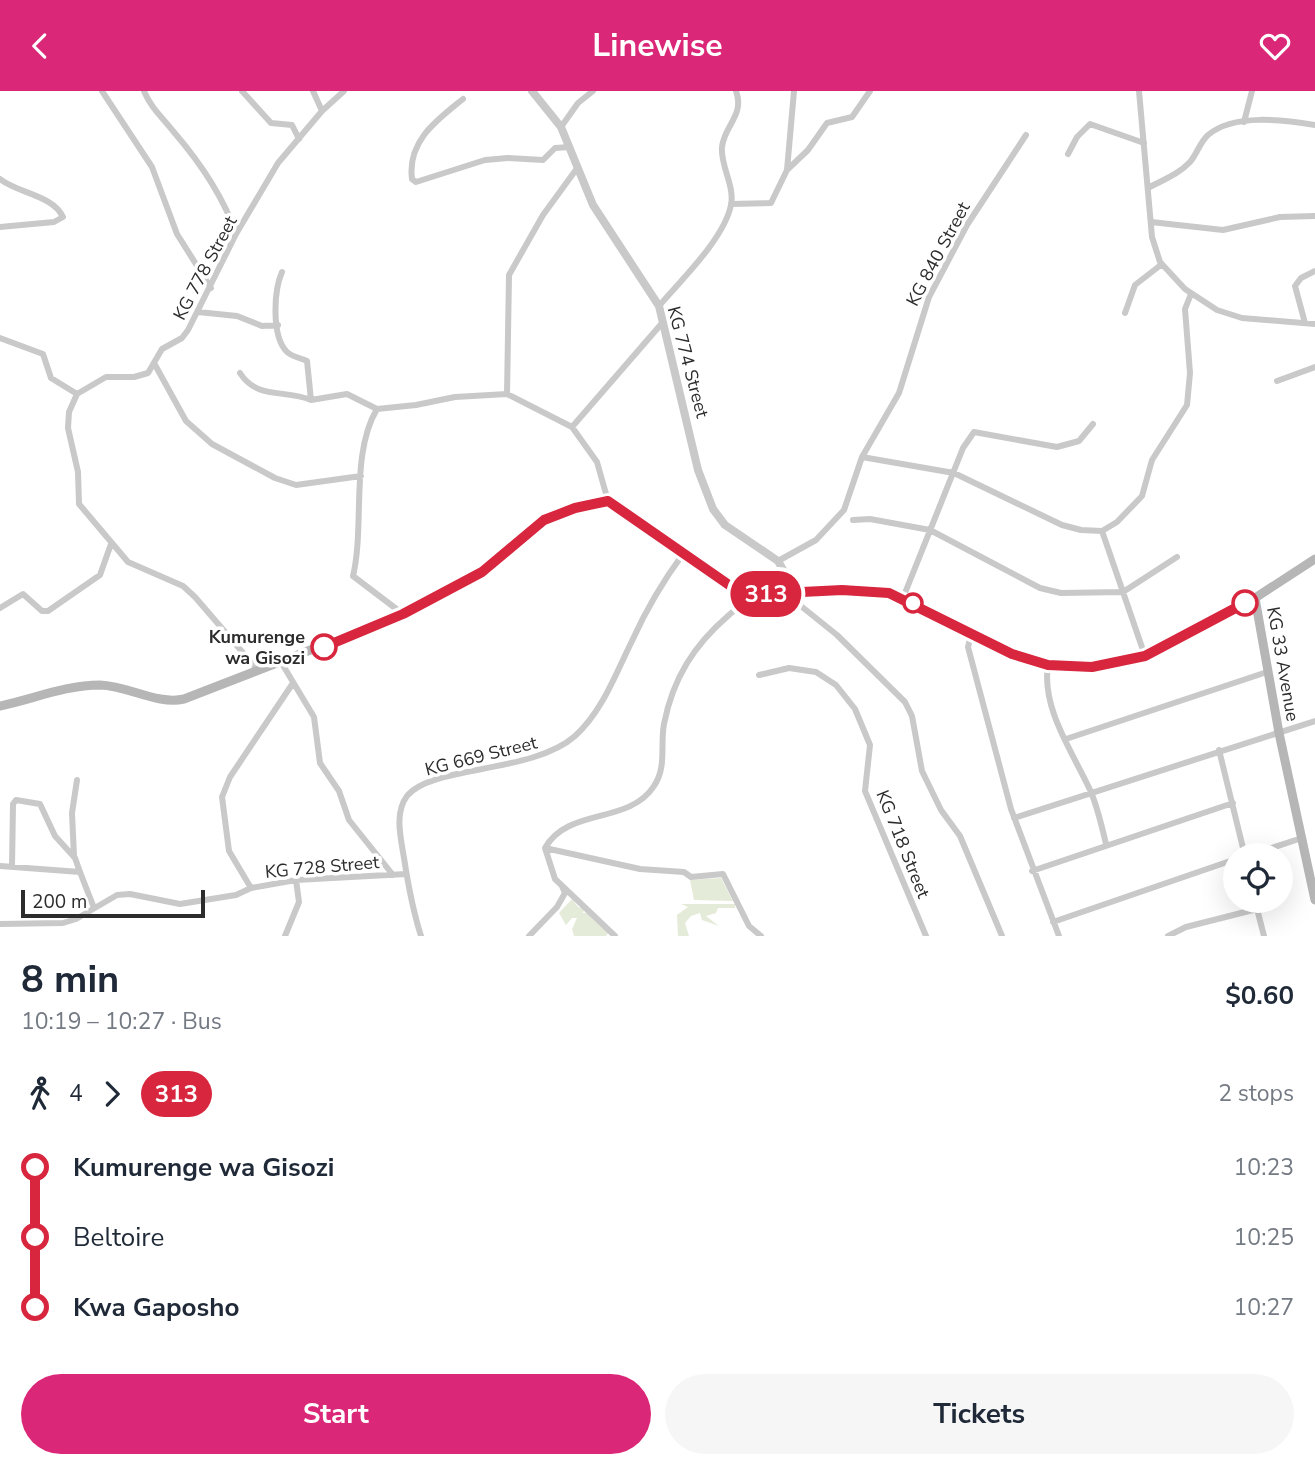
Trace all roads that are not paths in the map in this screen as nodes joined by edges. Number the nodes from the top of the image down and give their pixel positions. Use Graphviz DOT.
graph roads {
  1 [pos="102,91"];
  2 [pos="144,91"];
  3 [pos="242,91"];
  4 [pos="313,91"];
  5 [pos="344,91"];
  6 [pos="532,91"];
  7 [pos="593,91"];
  8 [pos="737,91"];
  9 [pos="794,91"];
  10 [pos="870,91"];
  11 [pos="1139,91"];
  12 [pos="1252,91"];
  13 [pos="463,99"];
  14 [pos="322,111"];
  15 [pos="1244,122"];
  16 [pos="1315,125"];
  17 [pos="561,127"];
  18 [pos="1026,135"];
  19 [pos="299,139"];
  20 [pos="1143,143"];
  21 [pos="570,147"];
  22 [pos="1068,154"];
  23 [pos="578,167"];
  24 [pos="786,170"];
  25 [pos="0,179"];
  26 [pos="1148,188"];
  27 [pos="732,204"];
  28 [pos="1315,216"];
  29 [pos="1151,222"];
  30 [pos="0,227"];
  31 [pos="236,234"];
  32 [pos="1162,264"];
  33 [pos="1315,271"];
  34 [pos="282,272"];
  35 [pos="211,288"];
  36 [pos="1191,294"];
  37 [pos="659,306"];
  38 [pos="198,312"];
  39 [pos="1125,313"];
  40 [pos="663,322"];
  41 [pos="1306,323"];
  42 [pos="1315,324"];
  43 [pos="278,325"];
  44 [pos="0,338"];
  45 [pos="153,363"];
  46 [pos="1315,367"];
  47 [pos="240,373"];
  48 [pos="1277,381"];
  49 [pos="77,394"];
  50 [pos="507,394"];
  51 [pos="311,400"];
  52 [pos="377,409"];
  53 [pos="1093,424"];
  54 [pos="572,427"];
  55 [pos="862,457"];
  56 [pos="954,473"];
  57 [pos="361,476"];
  58 [pos="608,501"];
  59 [pos="853,520"];
  60 [pos="930,530"];
  61 [pos="1102,531"];
  62 [pos="111,544"];
  63 [pos="683,554"];
  64 [pos="1177,557"];
  65 [pos="1315,559"];
  66 [pos="778,561"];
  67 [pos="1124,591"];
  68 [pos="761,594"];
  69 [pos="786,594"];
  70 [pos="797,594"];
  71 [pos="903,598"];
  72 [pos="1255,598"];
  73 [pos="0,608"];
  74 [pos="403,614"];
  75 [pos="971,635"];
  76 [pos="1145,656"];
  77 [pos="281,662"];
  78 [pos="1048,665"];
  79 [pos="257,669"];
  80 [pos="1267,672"];
  81 [pos="759,675"];
  82 [pos="293,683"];
  83 [pos="0,706"];
  84 [pos="1315,721"];
  85 [pos="1279,733"];
  86 [pos="1066,739"];
  87 [pos="1219,750"];
  88 [pos="76,780"];
  89 [pos="1091,792"];
  90 [pos="1233,803"];
  91 [pos="1014,818"];
  92 [pos="1302,838"];
  93 [pos="1243,843"];
  94 [pos="1286,843"];
  95 [pos="1106,844"];
  96 [pos="545,848"];
  97 [pos="75,858"];
  98 [pos="1223,863"];
  99 [pos="0,866"];
  100 [pos="12,867"];
  101 [pos="80,871"];
  102 [pos="1032,871"];
  103 [pos="406,874"];
  104 [pos="393,875"];
  105 [pos="555,879"];
  106 [pos="296,880"];
  107 [pos="251,888"];
  108 [pos="1315,900"];
  109 [pos="93,908"];
  110 [pos="1231,913"];
  111 [pos="1258,913"];
  112 [pos="1053,922"];
  113 [pos="0,924"];
  114 [pos="285,936"];
  115 [pos="421,936"];
  116 [pos="529,936"];
  117 [pos="615,936"];
  118 [pos="761,936"];
  119 [pos="926,936"];
  120 [pos="1002,936"];
  121 [pos="1059,936"];
  122 [pos="1168,936"];
  123 [pos="1264,936"];
  1 -- 35 [label="street"];
  2 -- 31 [label="street"];
  3 -- 19 [label="street"];
  4 -- 14 [label="street"];
  5 -- 14 [label="street, KG 778 Street"];
  6 -- 17 [label="street, KG 774 Street"];
  7 -- 17 [label="street"];
  8 -- 27 [label="street"];
  9 -- 24 [label="street"];
  10 -- 24 [label="street"];
  11 -- 20 [label="street"];
  12 -- 15 [label="street"];
  13 -- 21 [label="street"];
  14 -- 19 [label="street, KG 778 Street"];
  15 -- 16 [label="street"];
  15 -- 26 [label="street"];
  17 -- 21 [label="street, KG 774 Street"];
  18 -- 55 [label="street, KG 840 Street"];
  19 -- 31 [label="street, KG 778 Street"];
  20 -- 22 [label="street"];
  20 -- 26 [label="street"];
  21 -- 23 [label="street, KG 774 Street"];
  23 -- 37 [label="street, KG 774 Street"];
  23 -- 50 [label="street"];
  24 -- 27 [label="street"];
  25 -- 30 [label="street"];
  26 -- 29 [label="street"];
  27 -- 37 [label="street"];
  28 -- 29 [label="street"];
  29 -- 32 [label="street"];
  31 -- 35 [label="street, KG 778 Street"];
  32 -- 36 [label="street"];
  32 -- 39 [label="street"];
  33 -- 41 [label="street"];
  34 -- 43 [label="street"];
  35 -- 38 [label="street, KG 778 Street"];
  36 -- 41 [label="street"];
  36 -- 61 [label="street"];
  37 -- 40 [label="street, KG 774 Street"];
  38 -- 43 [label="street"];
  38 -- 45 [label="street, KG 778 Street"];
  40 -- 54 [label="street"];
  40 -- 66 [label="street, KG 774 Street"];
  41 -- 42 [label="street"];
  43 -- 51 [label="street"];
  44 -- 49 [label="street"];
  45 -- 49 [label="street, KG 778 Street"];
  45 -- 57 [label="street"];
  46 -- 48 [label="street"];
  47 -- 51 [label="street"];
  49 -- 62 [label="street"];
  50 -- 52 [label="street"];
  50 -- 54 [label="street"];
  51 -- 52 [label="street"];
  52 -- 57 [label="street"];
  53 -- 56 [label="street"];
  54 -- 58 [label="street"];
  55 -- 56 [label="street"];
  55 -- 66 [label="street, KG 840 Street"];
  56 -- 60 [label="street"];
  56 -- 61 [label="street"];
  57 -- 74 [label="street"];
  58 -- 63 [label="main road"];
  58 -- 74 [label="main road"];
  59 -- 60 [label="street"];
  60 -- 67 [label="street"];
  60 -- 71 [label="street"];
  61 -- 67 [label="street"];
  62 -- 73 [label="street"];
  62 -- 79 [label="street"];
  63 -- 68 [label="main road"];
  63 -- 103 [label="street, KG 669 Street"];
  64 -- 67 [label="street"];
  65 -- 72 [label="main road"];
  66 -- 70 [label="street, KG 774 Street"];
  67 -- 76 [label="street"];
  68 -- 69 [label="main road"];
  68 -- 96 [label="street"];
  69 -- 70 [label="main road"];
  69 -- 120 [label="street"];
  70 -- 71 [label="main road"];
  71 -- 75 [label="main road"];
  72 -- 76 [label="main road"];
  72 -- 80 [label="main road, KG 33 Avenue"];
  74 -- 77 [label="main road"];
  75 -- 78 [label="main road"];
  75 -- 91 [label="street"];
  76 -- 78 [label="main road"];
  77 -- 79 [label="main road"];
  77 -- 82 [label="street"];
  78 -- 86 [label="street"];
  79 -- 83 [label="main road"];
  80 -- 85 [label="main road, KG 33 Avenue"];
  80 -- 86 [label="street"];
  81 -- 119 [label="street, KG 718 Street"];
  82 -- 104 [label="street"];
  82 -- 107 [label="street"];
  84 -- 85 [label="street"];
  85 -- 87 [label="street"];
  85 -- 92 [label="main road, KG 33 Avenue"];
  86 -- 89 [label="street"];
  87 -- 89 [label="street"];
  87 -- 90 [label="street"];
  88 -- 97 [label="street"];
  89 -- 91 [label="street"];
  89 -- 95 [label="street"];
  90 -- 93 [label="street"];
  90 -- 95 [label="street"];
  91 -- 102 [label="street"];
  92 -- 94 [label="street"];
  92 -- 108 [label="main road, KG 33 Avenue"];
  95 -- 102 [label="street"];
  96 -- 105 [label="street"];
  96 -- 118 [label="street"];
  97 -- 100 [label="street"];
  97 -- 101 [label="street"];
  98 -- 112 [label="street"];
  99 -- 100 [label="street"];
  100 -- 101 [label="street"];
  101 -- 109 [label="street"];
  102 -- 112 [label="street"];
  103 -- 104 [label="street, KG 728 Street"];
  103 -- 115 [label="street, KG 669 Street"];
  104 -- 106 [label="street, KG 728 Street"];
  105 -- 116 [label="street"];
  105 -- 117 [label="street"];
  106 -- 107 [label="street, KG 728 Street"];
  106 -- 114 [label="street"];
  107 -- 109 [label="street, KG 728 Street"];
  109 -- 113 [label="street, KG 728 Street"];
  110 -- 122 [label="street"];
  111 -- 123 [label="street"];
  112 -- 121 [label="street"];
}
